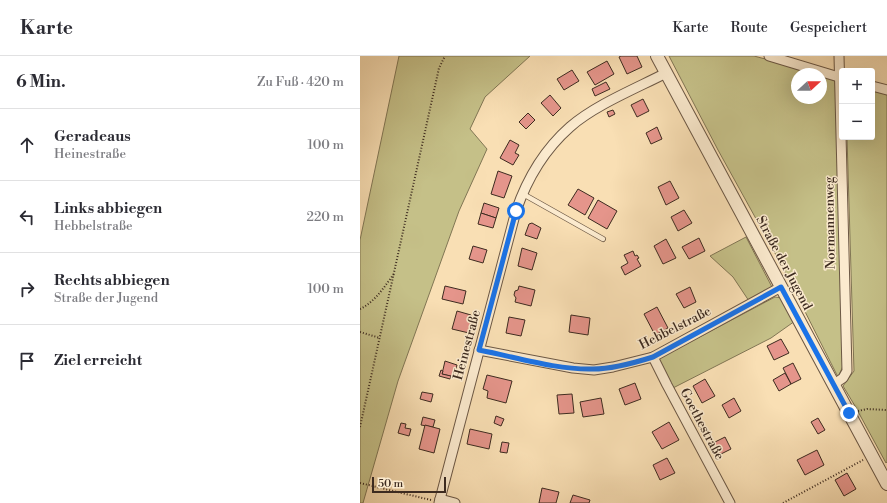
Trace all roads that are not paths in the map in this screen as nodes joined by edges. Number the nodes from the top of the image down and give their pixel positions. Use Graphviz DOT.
graph roads {
  1 [pos="657,56"];
  2 [pos="770,56"];
  3 [pos="839,56"];
  4 [pos="840,68"];
  5 [pos="666,73"];
  6 [pos="839,77"];
  7 [pos="875,87"];
  8 [pos="887,90"];
  9 [pos="842,104"];
  10 [pos="523,194"];
  11 [pos="603,239"];
  12 [pos="781,287"];
  13 [pos="479,350"];
  14 [pos="653,357"];
  15 [pos="834,384"];
  16 [pos="887,484"];
  17 [pos="439,501"];
  18 [pos="455,503"];
  19 [pos="730,503"];
  1 -- 5 [label="street, Straße der Jugend"];
  2 -- 6 [label="street"];
  3 -- 4 [label="street, Normannenweg"];
  5 -- 10 [label="street, Heinestraße"];
  5 -- 12 [label="street, Straße der Jugend"];
  7 -- 8 [label="street"];
  9 -- 15 [label="street, Normannenweg"];
  10 -- 11 [label="lane"];
  10 -- 13 [label="street, Heinestraße"];
  12 -- 14 [label="street, Hebbelstraße"];
  12 -- 15 [label="street, Straße der Jugend"];
  13 -- 14 [label="street, Hebbelstraße"];
  13 -- 17 [label="street, Heinestraße"];
  14 -- 19 [label="street, Goethestraße"];
  15 -- 16 [label="street, Straße der Jugend"];
  17 -- 18 [label="street"];
}
